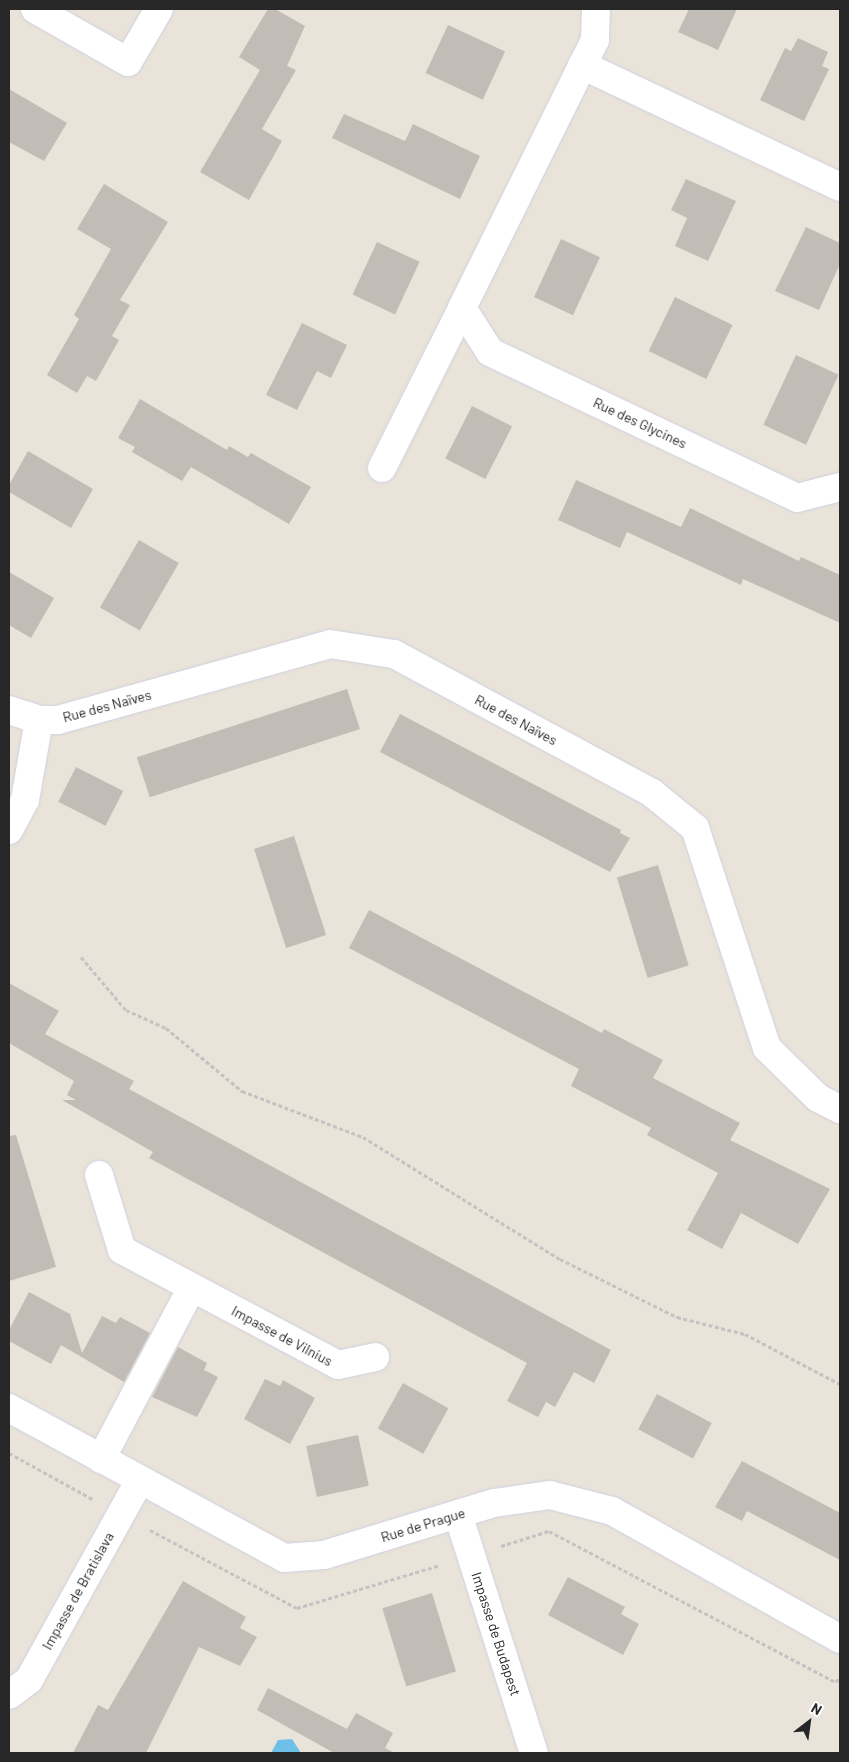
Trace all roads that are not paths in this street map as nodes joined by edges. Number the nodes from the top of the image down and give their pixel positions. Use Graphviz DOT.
graph roads {
  1 [pos="35,9"];
  2 [pos="159,9"];
  3 [pos="596,9"];
  4 [pos="582,65"];
  5 [pos="840,187"];
  6 [pos="462,308"];
  7 [pos="382,468"];
  8 [pos="840,487"];
  9 [pos="9,710"];
  10 [pos="39,720"];
  11 [pos="9,830"];
  12 [pos="840,1109"];
  13 [pos="99,1175"];
  14 [pos="191,1289"];
  15 [pos="375,1357"];
  16 [pos="9,1408"];
  17 [pos="101,1458"];
  18 [pos="140,1480"];
  19 [pos="458,1514"];
  20 [pos="840,1639"];
  21 [pos="9,1694"];
  22 [pos="534,1753"];
  1 -- 2 [label="street"];
  3 -- 4 [label="street"];
  4 -- 5 [label="street"];
  4 -- 6 [label="street"];
  6 -- 7 [label="street"];
  6 -- 8 [label="street, Rue des Glycines"];
  9 -- 10 [label="street, Rue des Naïves"];
  10 -- 11 [label="street"];
  10 -- 12 [label="street, Rue des Naïves"];
  13 -- 14 [label="street, Impasse de Vilnius"];
  14 -- 15 [label="street, Impasse de Vilnius"];
  14 -- 17 [label="street"];
  16 -- 17 [label="street, Rue de Prague"];
  17 -- 18 [label="street, Rue de Prague"];
  18 -- 19 [label="street, Rue de Prague"];
  18 -- 21 [label="street, Impasse de Bratislava"];
  19 -- 20 [label="street, Rue de Prague"];
  19 -- 22 [label="street, Impasse de Budapest"];
}
